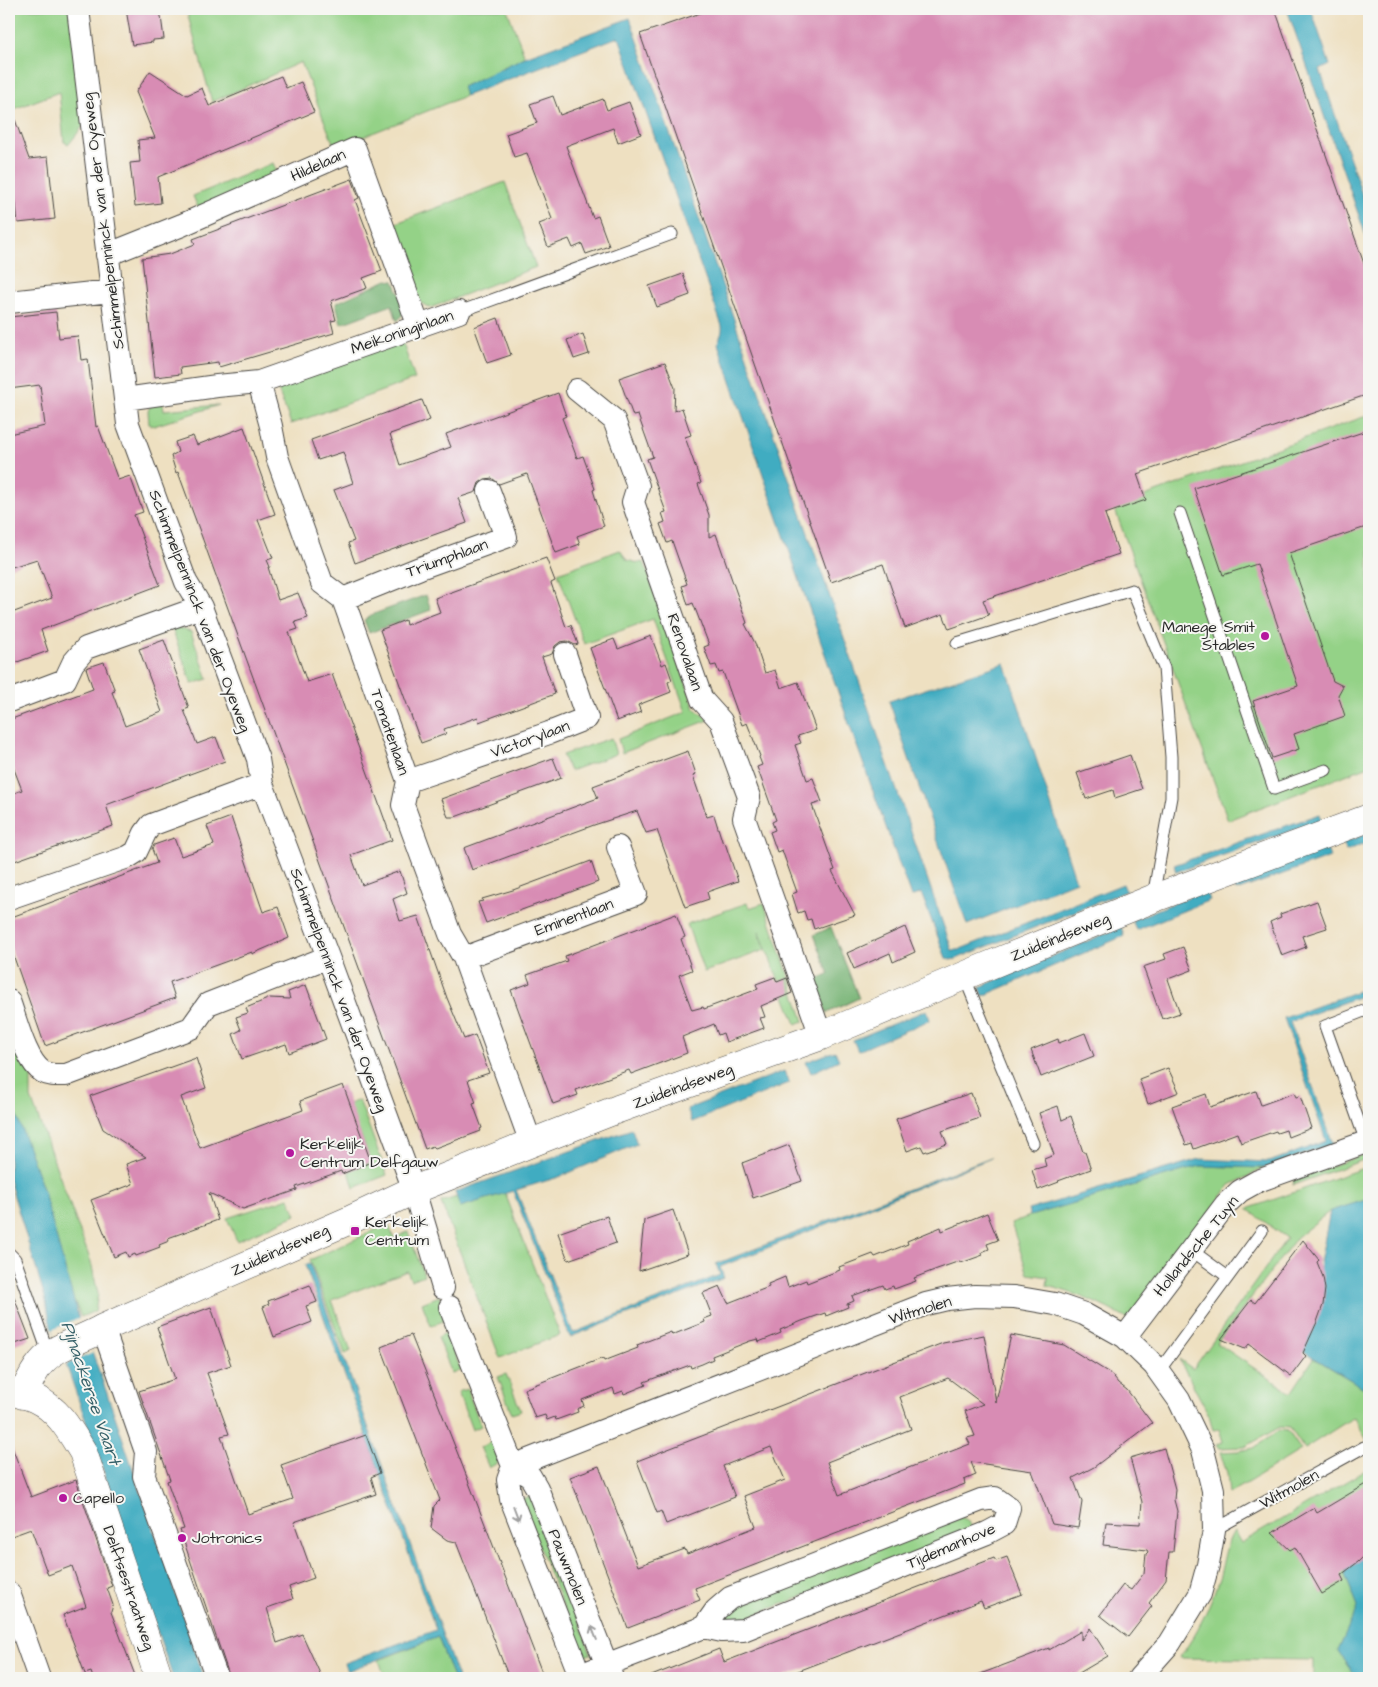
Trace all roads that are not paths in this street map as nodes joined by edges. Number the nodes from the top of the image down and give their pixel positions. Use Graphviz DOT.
graph roads {
  1 [pos="78,9"];
  2 [pos="672,234"];
  3 [pos="107,255"];
  4 [pos="111,291"];
  5 [pos="9,302"];
  6 [pos="459,312"];
  7 [pos="418,326"];
  8 [pos="259,382"];
  9 [pos="577,390"];
  10 [pos="125,399"];
  11 [pos="488,491"];
  12 [pos="1180,513"];
  13 [pos="344,599"];
  14 [pos="201,607"];
  15 [pos="957,643"];
  16 [pos="565,654"];
  17 [pos="9,701"];
  18 [pos="1326,770"];
  19 [pos="408,781"];
  20 [pos="262,784"];
  21 [pos="1369,818"];
  22 [pos="618,846"];
  23 [pos="9,898"];
  24 [pos="1152,899"];
  25 [pos="328,957"];
  26 [pos="464,958"];
  27 [pos="964,976"];
  28 [pos="9,1001"];
  29 [pos="1369,1009"];
  30 [pos="821,1036"];
  31 [pos="1368,1142"];
  32 [pos="531,1143"];
  33 [pos="1032,1143"];
  34 [pos="414,1190"];
  35 [pos="1262,1231"];
  36 [pos="1191,1250"];
  37 [pos="9,1253"];
  38 [pos="1228,1277"];
  39 [pos="95,1332"];
  40 [pos="1125,1337"];
  41 [pos="54,1352"];
  42 [pos="1159,1371"];
  43 [pos="16,1393"];
  44 [pos="1364,1447"];
  45 [pos="512,1466"];
  46 [pos="1214,1530"];
  47 [pos="9,1593"];
  48 [pos="704,1627"];
  49 [pos="609,1672"];
  50 [pos="34,1677"];
  51 [pos="581,1677"];
  52 [pos="160,1678"];
  53 [pos="217,1678"];
  54 [pos="1139,1678"];
  1 -- 3 [label="street, Schimmelpenninck van der Oyeweg"];
  2 -- 6 [label="lane, Meikoninginlaan"];
  3 -- 4 [label="street, Schimmelpenninck van der Oyeweg"];
  3 -- 7 [label="street, Hildelaan"];
  4 -- 5 [label="street"];
  4 -- 10 [label="street, Schimmelpenninck van der Oyeweg"];
  6 -- 7 [label="street, Meikoninginlaan"];
  7 -- 8 [label="street, Meikoninginlaan"];
  8 -- 10 [label="street, Meikoninginlaan"];
  8 -- 13 [label="street"];
  9 -- 30 [label="street, Renovalaan"];
  10 -- 14 [label="street, Schimmelpenninck van der Oyeweg"];
  11 -- 13 [label="street, Triumphlaan"];
  12 -- 18 [label="lane"];
  13 -- 19 [label="street, Tomatenlaan"];
  14 -- 17 [label="street"];
  14 -- 20 [label="street, Schimmelpenninck van der Oyeweg"];
  15 -- 24 [label="lane"];
  16 -- 19 [label="street, Victorylaan"];
  19 -- 26 [label="street, Tomatenlaan"];
  20 -- 23 [label="street"];
  20 -- 25 [label="street, Schimmelpenninck van der Oyeweg"];
  21 -- 24 [label="street, Zuideindseweg"];
  22 -- 26 [label="street, Eminentlaan"];
  24 -- 27 [label="street, Zuideindseweg"];
  25 -- 28 [label="street"];
  25 -- 34 [label="street, Schimmelpenninck van der Oyeweg"];
  26 -- 32 [label="street, Tomatenlaan"];
  27 -- 30 [label="street, Zuideindseweg"];
  27 -- 33 [label="lane"];
  29 -- 31 [label="lane, Hollandsche Tuyn"];
  30 -- 32 [label="street, Zuideindseweg"];
  31 -- 36 [label="street, Hollandsche Tuyn"];
  32 -- 34 [label="street, Zuideindseweg"];
  34 -- 39 [label="street, Zuideindseweg"];
  34 -- 45 [label="street, Pauwmolen"];
  35 -- 38 [label="lane"];
  36 -- 38 [label="lane"];
  36 -- 40 [label="street, Hollandsche Tuyn"];
  37 -- 41 [label="lane"];
  38 -- 42 [label="lane"];
  39 -- 41 [label="street, Zuideindseweg"];
  39 -- 53 [label="street"];
  40 -- 42 [label="street, Witmolen"];
  40 -- 45 [label="street, Witmolen"];
  41 -- 43 [label="street, Zuideindseweg"];
  42 -- 46 [label="street, Witmolen"];
  43 -- 52 [label="street, Delftsestraatweg"];
  44 -- 46 [label="lane, Witmolen"];
  49 -- 45 [label="street, Pauwmolen, one-way"];
  45 -- 51 [label="street, Pauwmolen, one-way"];
  46 -- 54 [label="street, Witmolen"];
  47 -- 50 [label="street"];
  48 -- 48 [label="street, Tijdemanhove"];
  48 -- 49 [label="street"];
  49 -- 51 [label="street"];
}
